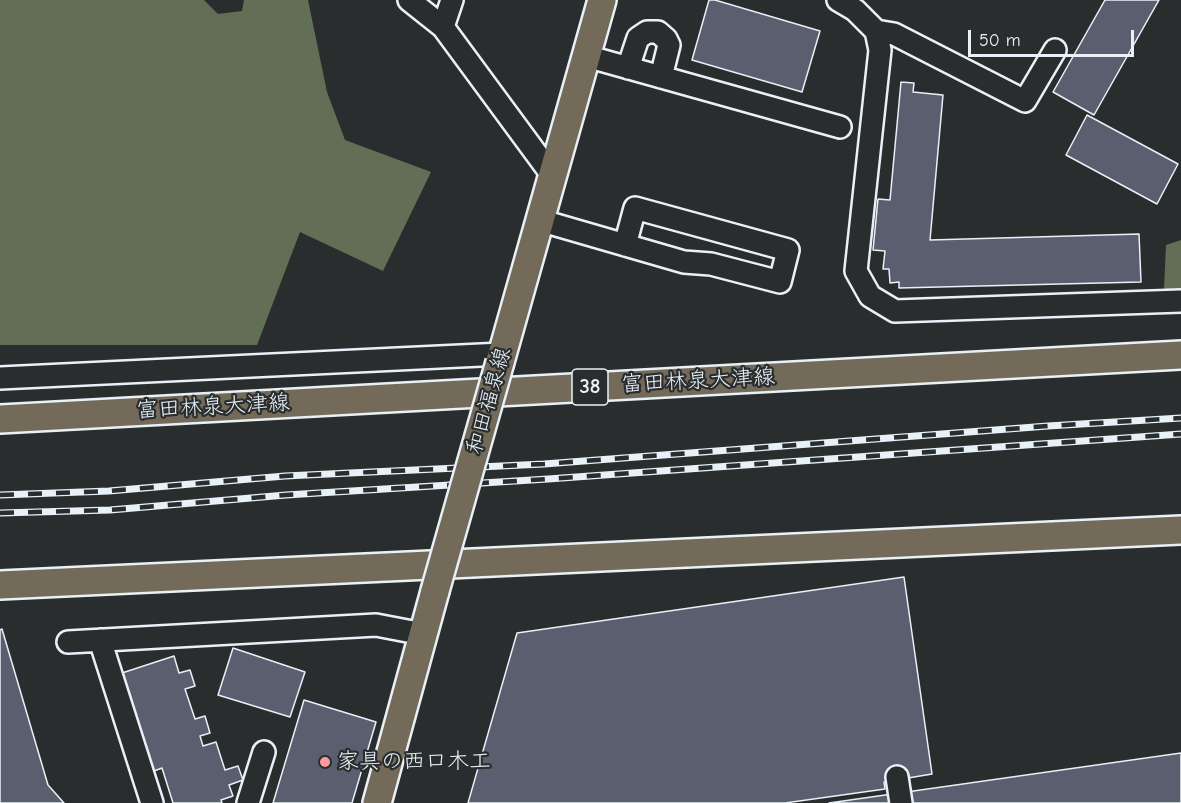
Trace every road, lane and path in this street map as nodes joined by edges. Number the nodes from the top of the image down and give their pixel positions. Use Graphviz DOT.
graph roads {
  1 [pos="409,0"];
  2 [pos="452,0"];
  3 [pos="602,0"];
  4 [pos="838,0"];
  5 [pos="443,27"];
  6 [pos="876,31"];
  7 [pos="1055,50"];
  8 [pos="586,56"];
  9 [pos="628,68"];
  10 [pos="661,77"];
  11 [pos="840,127"];
  12 [pos="552,175"];
  13 [pos="540,220"];
  14 [pos="625,245"];
  15 [pos="1181,301"];
  16 [pos="1181,355"];
  17 [pos="501,358"];
  18 [pos="0,378"];
  19 [pos="0,419"];
  20 [pos="1180,530"];
  21 [pos="0,585"];
  22 [pos="423,634"];
  23 [pos="99,640"];
  24 [pos="68,642"];
  25 [pos="264,752"];
  26 [pos="897,777"];
  27 [pos="152,803"];
  28 [pos="248,803"];
  29 [pos="377,803"];
  30 [pos="901,803"];
  1 -- 5 [label="street"];
  2 -- 5 [label="street"];
  3 -- 8 [label="main road, 和田福泉線"];
  4 -- 6 [label="street"];
  5 -- 12 [label="street"];
  6 -- 7 [label="street"];
  6 -- 15 [label="street"];
  8 -- 9 [label="street"];
  8 -- 12 [label="main road, 和田福泉線"];
  9 -- 10 [label="street"];
  9 -- 10 [label="street"];
  10 -- 11 [label="street"];
  12 -- 13 [label="main road, 和田福泉線"];
  13 -- 14 [label="street"];
  13 -- 17 [label="main road, 和田福泉線"];
  14 -- 14 [label="street"];
  16 -- 19 [label="main road, 富田林泉大津線 / 38"];
  17 -- 18 [label="street"];
  17 -- 22 [label="main road, 和田福泉線, bridge"];
  20 -- 21 [label="main road"];
  22 -- 23 [label="street"];
  22 -- 29 [label="main road, 和田福泉線"];
  23 -- 24 [label="street"];
  23 -- 27 [label="street"];
  25 -- 28 [label="street"];
  26 -- 30 [label="street"];
}
